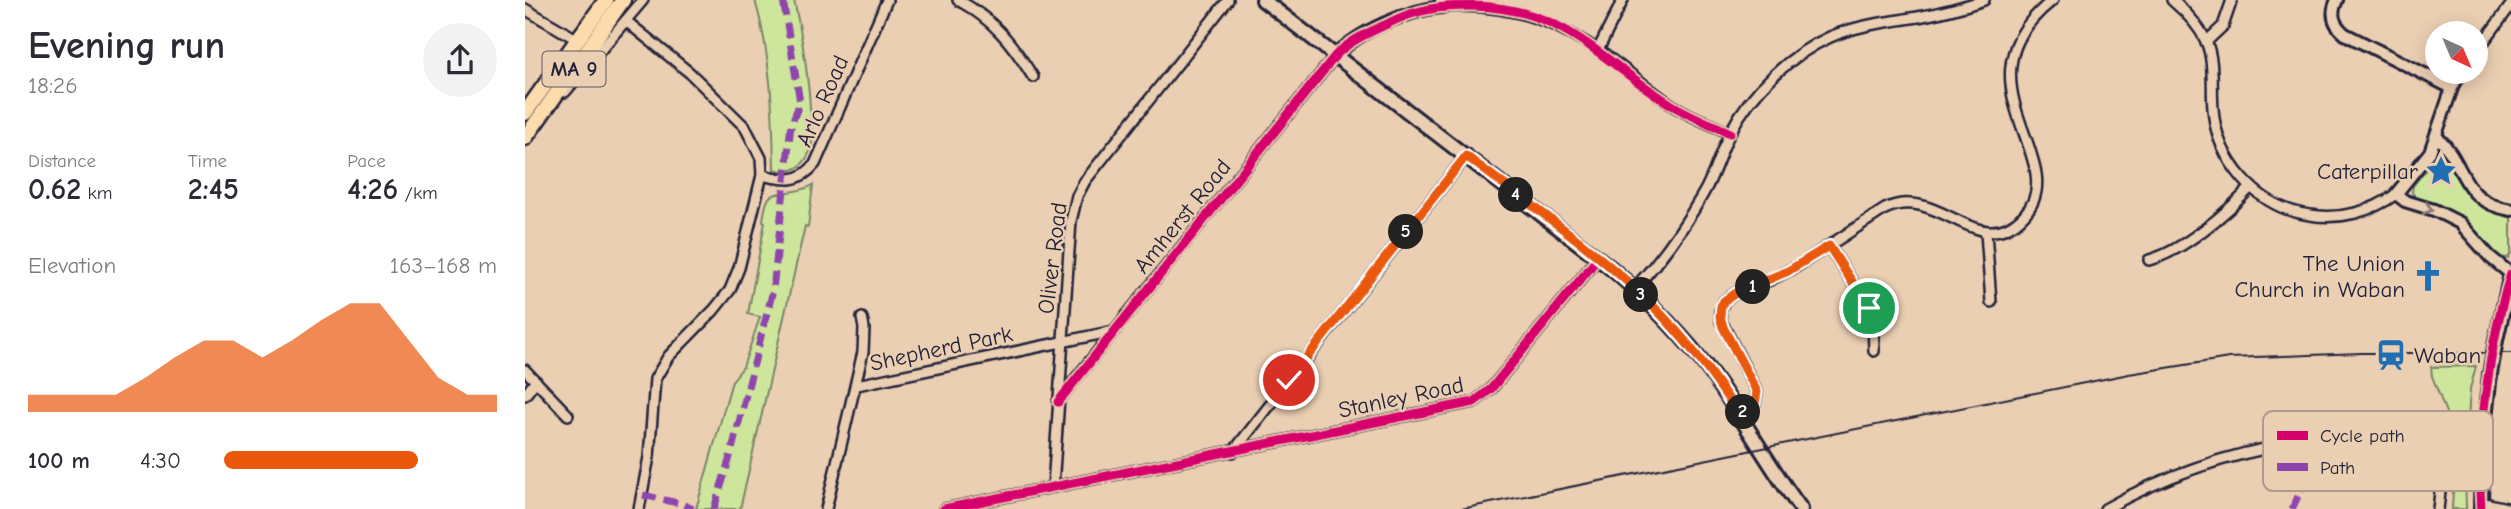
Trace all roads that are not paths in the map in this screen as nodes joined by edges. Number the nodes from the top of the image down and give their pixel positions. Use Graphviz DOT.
graph roads {
  1 [pos="606,0"];
  2 [pos="623,0"];
  3 [pos="643,0"];
  4 [pos="887,0"];
  5 [pos="958,0"];
  6 [pos="1229,0"];
  7 [pos="1263,0"];
  8 [pos="1623,0"];
  9 [pos="1984,0"];
  10 [pos="2053,0"];
  11 [pos="2172,0"];
  12 [pos="2232,0"];
  13 [pos="2337,0"];
  14 [pos="1441,4"];
  15 [pos="2511,5"];
  16 [pos="525,9"];
  17 [pos="626,21"];
  18 [pos="2489,35"];
  19 [pos="578,40"];
  20 [pos="2206,42"];
  21 [pos="1598,50"];
  22 [pos="1335,56"];
  23 [pos="1033,77"];
  24 [pos="2454,84"];
  25 [pos="2452,88"];
  26 [pos="525,113"];
  27 [pos="529,133"];
  28 [pos="1730,133"];
  29 [pos="2437,136"];
  30 [pos="1466,156"];
  31 [pos="762,175"];
  32 [pos="2251,187"];
  33 [pos="2396,194"];
  34 [pos="2511,210"];
  35 [pos="1986,232"];
  36 [pos="1829,246"];
  37 [pos="1598,258"];
  38 [pos="2149,260"];
  39 [pos="2511,274"];
  40 [pos="1635,288"];
  41 [pos="1991,302"];
  42 [pos="862,318"];
  43 [pos="1114,331"];
  44 [pos="1062,342"];
  45 [pos="1874,351"];
  46 [pos="525,370"];
  47 [pos="536,381"];
  48 [pos="857,385"];
  49 [pos="525,395"];
  50 [pos="1058,401"];
  51 [pos="2485,411"];
  52 [pos="568,415"];
  53 [pos="1739,415"];
  54 [pos="2263,449"];
  55 [pos="1233,452"];
  56 [pos="1053,487"];
  57 [pos="2439,491"];
  58 [pos="2481,505"];
  59 [pos="639,509"];
  60 [pos="826,509"];
  61 [pos="944,509"];
  62 [pos="1801,509"];
  63 [pos="2105,509"];
  64 [pos="2438,509"];
  65 [pos="2511,509"];
  1 -- 19 [label="highway, MA 9"];
  2 -- 27 [label="highway, MA 9"];
  3 -- 17 [label="street"];
  4 -- 31 [label="street, Arlo Road"];
  5 -- 23 [label="street"];
  6 -- 44 [label="street, Oliver Road"];
  7 -- 22 [label="main road"];
  8 -- 21 [label="street"];
  9 -- 28 [label="street"];
  10 -- 35 [label="street"];
  11 -- 20 [label="street"];
  12 -- 20 [label="street"];
  13 -- 25 [label="street"];
  14 -- 21 [label="street"];
  14 -- 22 [label="street"];
  15 -- 18 [label="street"];
  16 -- 19 [label="street"];
  17 -- 27 [label="street"];
  17 -- 31 [label="street"];
  19 -- 26 [label="highway, MA 9"];
  20 -- 32 [label="street"];
  21 -- 28 [label="street"];
  22 -- 30 [label="main road"];
  22 -- 43 [label="street, Amherst Road"];
  24 -- 25 [label="street"];
  25 -- 29 [label="street"];
  28 -- 40 [label="street"];
  29 -- 33 [label="street"];
  29 -- 34 [label="street"];
  30 -- 37 [label="main road"];
  30 -- 55 [label="street"];
  31 -- 59 [label="street"];
  32 -- 33 [label="street"];
  32 -- 38 [label="street"];
  33 -- 39 [label="street, one-way"];
  35 -- 36 [label="street"];
  35 -- 41 [label="street"];
  36 -- 45 [label="street"];
  36 -- 53 [label="street"];
  37 -- 40 [label="main road"];
  37 -- 55 [label="street, Stanley Road"];
  39 -- 51 [label="main road, bridge"];
  40 -- 53 [label="main road"];
  42 -- 48 [label="street"];
  43 -- 44 [label="street, Shepherd Park"];
  43 -- 50 [label="street, Amherst Road"];
  44 -- 48 [label="street, Shepherd Park"];
  44 -- 50 [label="street, Oliver Road"];
  46 -- 47 [label="street"];
  47 -- 49 [label="street"];
  47 -- 52 [label="street"];
  48 -- 60 [label="street"];
  50 -- 56 [label="street, Oliver Road"];
  53 -- 62 [label="main road"];
  54 -- 63 [label="street"];
  55 -- 56 [label="street, Stanley Road"];
  56 -- 61 [label="street, Stanley Road"];
  57 -- 64 [label="street"];
  58 -- 65 [label="street"];
}
